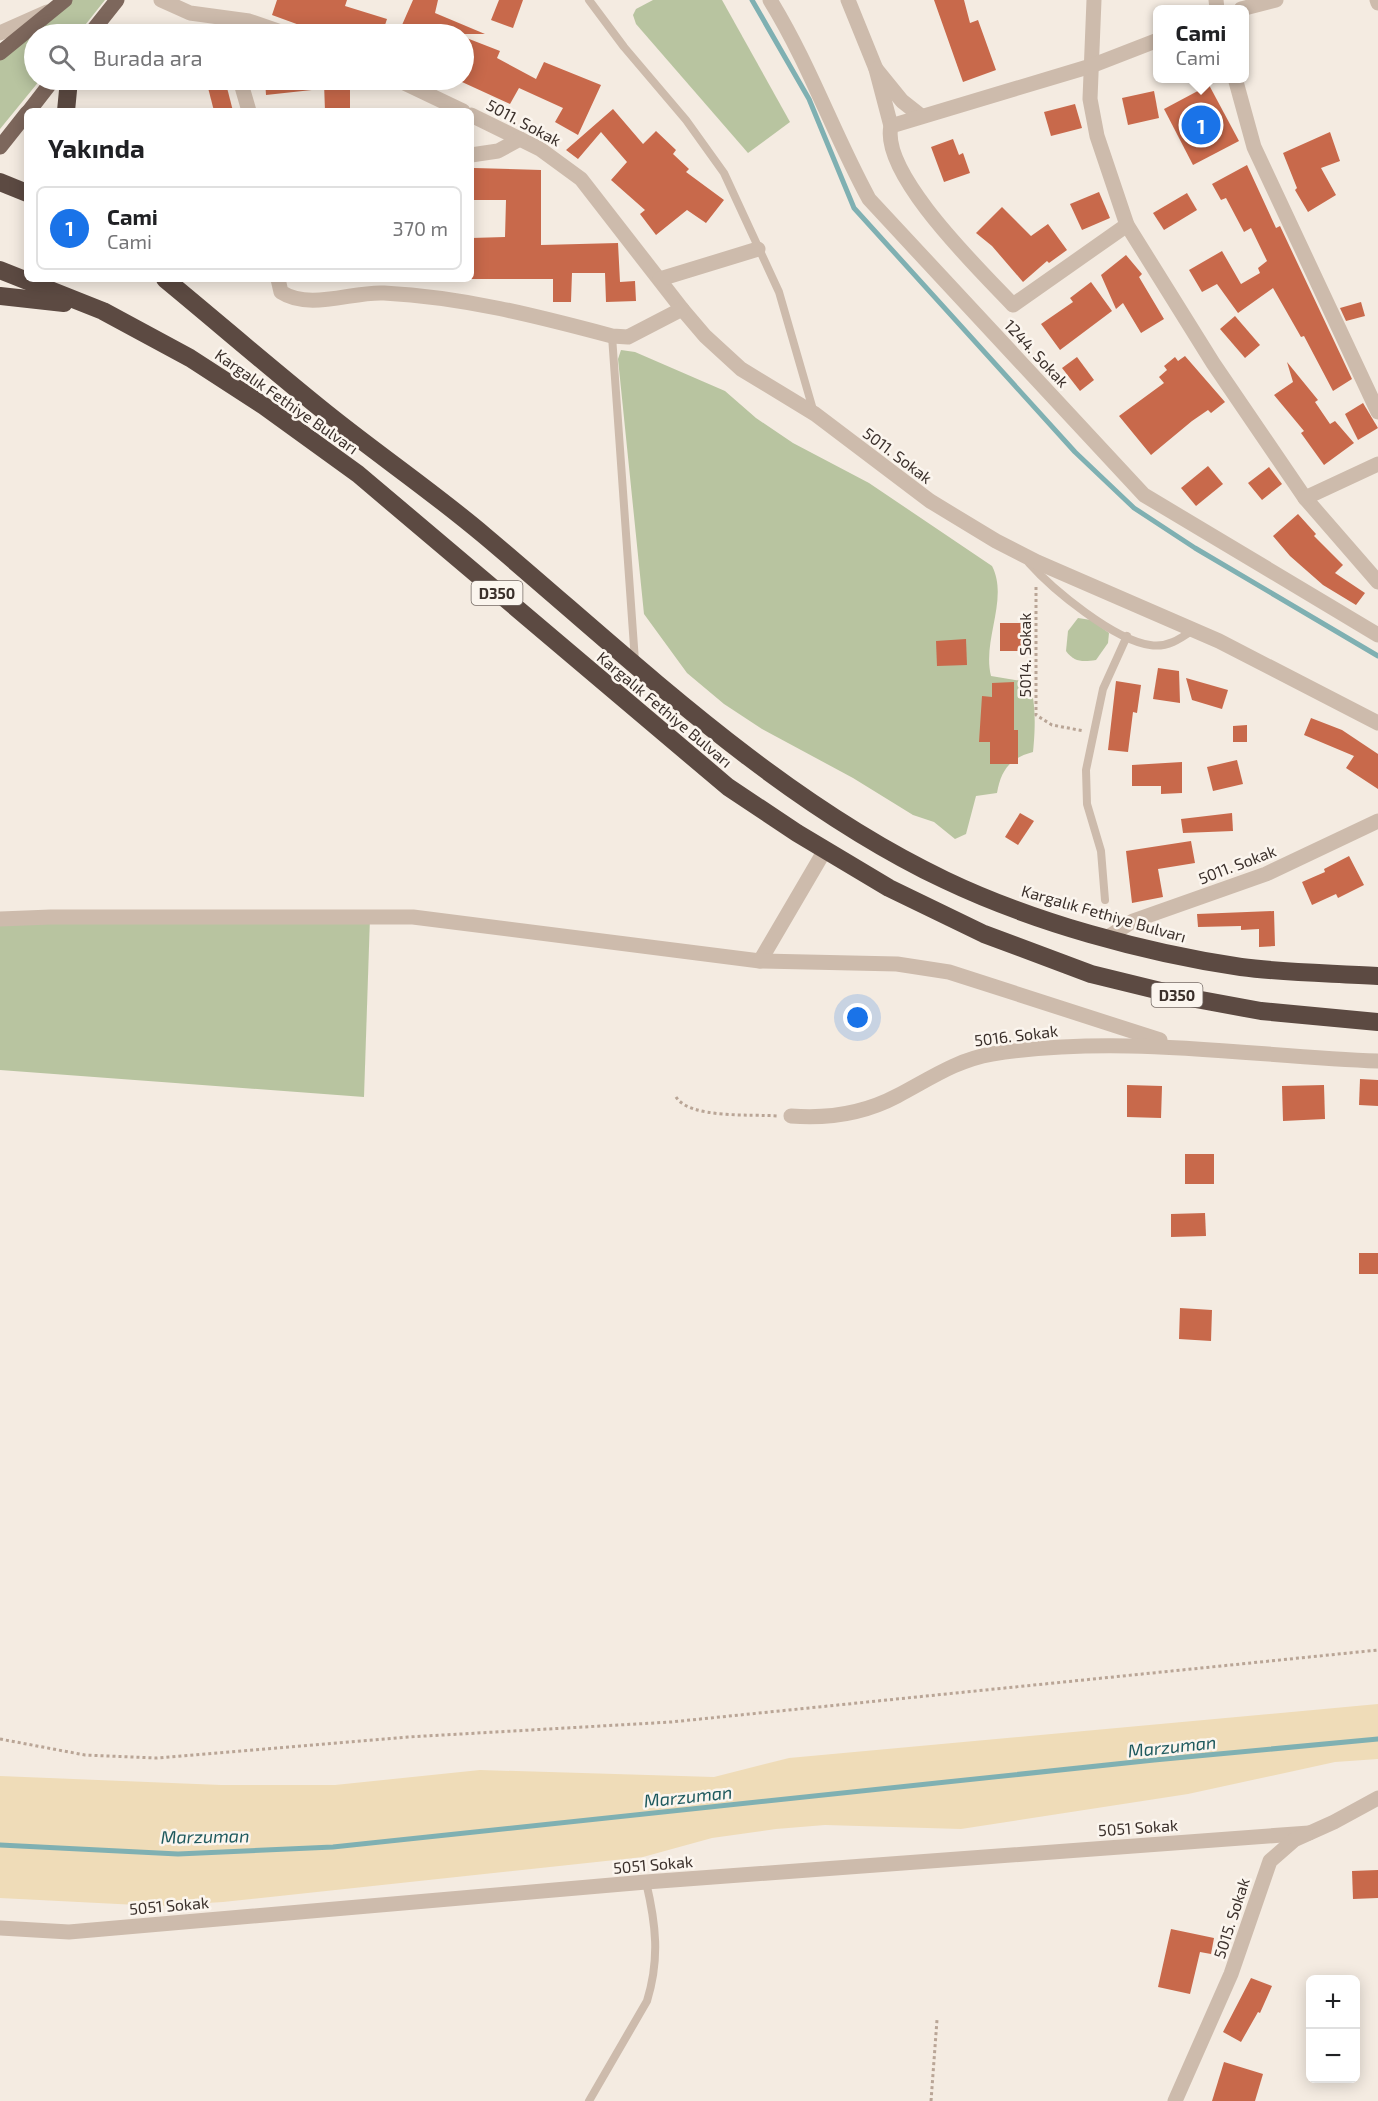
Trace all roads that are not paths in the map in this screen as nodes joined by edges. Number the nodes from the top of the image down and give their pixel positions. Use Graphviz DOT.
graph roads {
  1 [pos="117,0"];
  2 [pos="161,0"];
  3 [pos="589,0"];
  4 [pos="770,0"];
  5 [pos="848,0"];
  6 [pos="1094,0"];
  7 [pos="1276,0"];
  8 [pos="61,4"];
  9 [pos="1249,7"];
  10 [pos="222,18"];
  11 [pos="36,24"];
  12 [pos="98,24"];
  13 [pos="224,24"];
  14 [pos="258,24"];
  15 [pos="0,33"];
  16 [pos="24,34"];
  17 [pos="1153,42"];
  18 [pos="0,53"];
  19 [pos="1091,66"];
  20 [pos="876,69"];
  21 [pos="1236,83"];
  22 [pos="45,90"];
  23 [pos="68,90"];
  24 [pos="243,90"];
  25 [pos="419,90"];
  26 [pos="31,108"];
  27 [pos="66,108"];
  28 [pos="248,108"];
  29 [pos="457,108"];
  30 [pos="474,116"];
  31 [pos="921,116"];
  32 [pos="24,117"];
  33 [pos="891,126"];
  34 [pos="520,139"];
  35 [pos="0,147"];
  36 [pos="474,155"];
  37 [pos="0,182"];
  38 [pos="24,192"];
  39 [pos="1127,225"];
  40 [pos="758,249"];
  41 [pos="0,270"];
  42 [pos="24,279"];
  43 [pos="660,279"];
  44 [pos="31,282"];
  45 [pos="169,282"];
  46 [pos="279,282"];
  47 [pos="378,286"];
  48 [pos="0,296"];
  49 [pos="682,309"];
  50 [pos="104,310"];
  51 [pos="612,336"];
  52 [pos="1378,412"];
  53 [pos="814,414"];
  54 [pos="1378,464"];
  55 [pos="1305,498"];
  56 [pos="1023,555"];
  57 [pos="1378,582"];
  58 [pos="1194,629"];
  59 [pos="1378,635"];
  60 [pos="1127,636"];
  61 [pos="635,663"];
  62 [pos="1378,723"];
  63 [pos="1378,821"];
  64 [pos="825,850"];
  65 [pos="1105,900"];
  66 [pos="0,919"];
  67 [pos="1108,937"];
  68 [pos="760,961"];
  69 [pos="1378,976"];
  70 [pos="1378,1022"];
  71 [pos="1179,1046"];
  72 [pos="1378,1061"];
  73 [pos="791,1116"];
  74 [pos="1378,1798"];
  75 [pos="1309,1833"];
  76 [pos="646,1882"];
  77 [pos="0,1928"];
  78 [pos="589,2101"];
  79 [pos="1175,2101"];
  1 -- 12 [label="main road"];
  2 -- 10 [label="street"];
  3 -- 40 [label="lane"];
  4 -- 59 [label="street, 1244. Sokak"];
  5 -- 20 [label="street"];
  6 -- 19 [label="street"];
  7 -- 9 [label="street"];
  8 -- 11 [label="main road"];
  8 -- 15 [label="street"];
  10 -- 13 [label="street"];
  10 -- 14 [label="street"];
  16 -- 18 [label="main road"];
  17 -- 19 [label="street"];
  19 -- 31 [label="street"];
  19 -- 39 [label="street"];
  20 -- 31 [label="street"];
  20 -- 33 [label="street"];
  21 -- 52 [label="street"];
  22 -- 26 [label="main road"];
  23 -- 27 [label="highway"];
  24 -- 28 [label="street"];
  25 -- 29 [label="street, 5011. Sokak"];
  30 -- 34 [label="street, 5011. Sokak"];
  31 -- 33 [label="street"];
  32 -- 35 [label="main road"];
  33 -- 39 [label="street"];
  34 -- 36 [label="street"];
  34 -- 43 [label="street, 5011. Sokak"];
  37 -- 38 [label="highway"];
  39 -- 55 [label="street"];
  40 -- 43 [label="street"];
  40 -- 53 [label="lane"];
  41 -- 42 [label="highway, Kargalık Fethiye Bulvarı / D350"];
  43 -- 49 [label="street, 5011. Sokak"];
  44 -- 50 [label="highway, Kargalık Fethiye Bulvarı / D350"];
  45 -- 61 [label="highway, Kargalık Fethiye Bulvarı / D350"];
  46 -- 47 [label="street"];
  47 -- 51 [label="street"];
  48 -- 50 [label="highway"];
  49 -- 51 [label="street"];
  49 -- 53 [label="street, 5011. Sokak"];
  50 -- 64 [label="highway, Kargalık Fethiye Bulvarı / D350"];
  51 -- 61 [label="lane"];
  53 -- 56 [label="street, 5011. Sokak"];
  54 -- 55 [label="street"];
  55 -- 57 [label="street"];
  56 -- 58 [label="street, 5011. Sokak"];
  56 -- 60 [label="lane"];
  58 -- 60 [label="lane"];
  58 -- 62 [label="street, 5011. Sokak"];
  60 -- 65 [label="lane"];
  61 -- 67 [label="highway, Kargalık Fethiye Bulvarı / D350"];
  63 -- 67 [label="street, 5011. Sokak"];
  64 -- 68 [label="street"];
  64 -- 70 [label="highway, Kargalık Fethiye Bulvarı / D350"];
  66 -- 68 [label="street"];
  67 -- 69 [label="highway, Kargalık Fethiye Bulvarı / D350"];
  68 -- 71 [label="street"];
  71 -- 72 [label="street, 5016. Sokak"];
  71 -- 73 [label="street, 5016. Sokak"];
  74 -- 75 [label="street, 5015. Sokak"];
  75 -- 76 [label="street, 5051 Sokak"];
  75 -- 79 [label="street, 5015. Sokak"];
  76 -- 77 [label="street, 5051 Sokak"];
  76 -- 78 [label="lane"];
}
